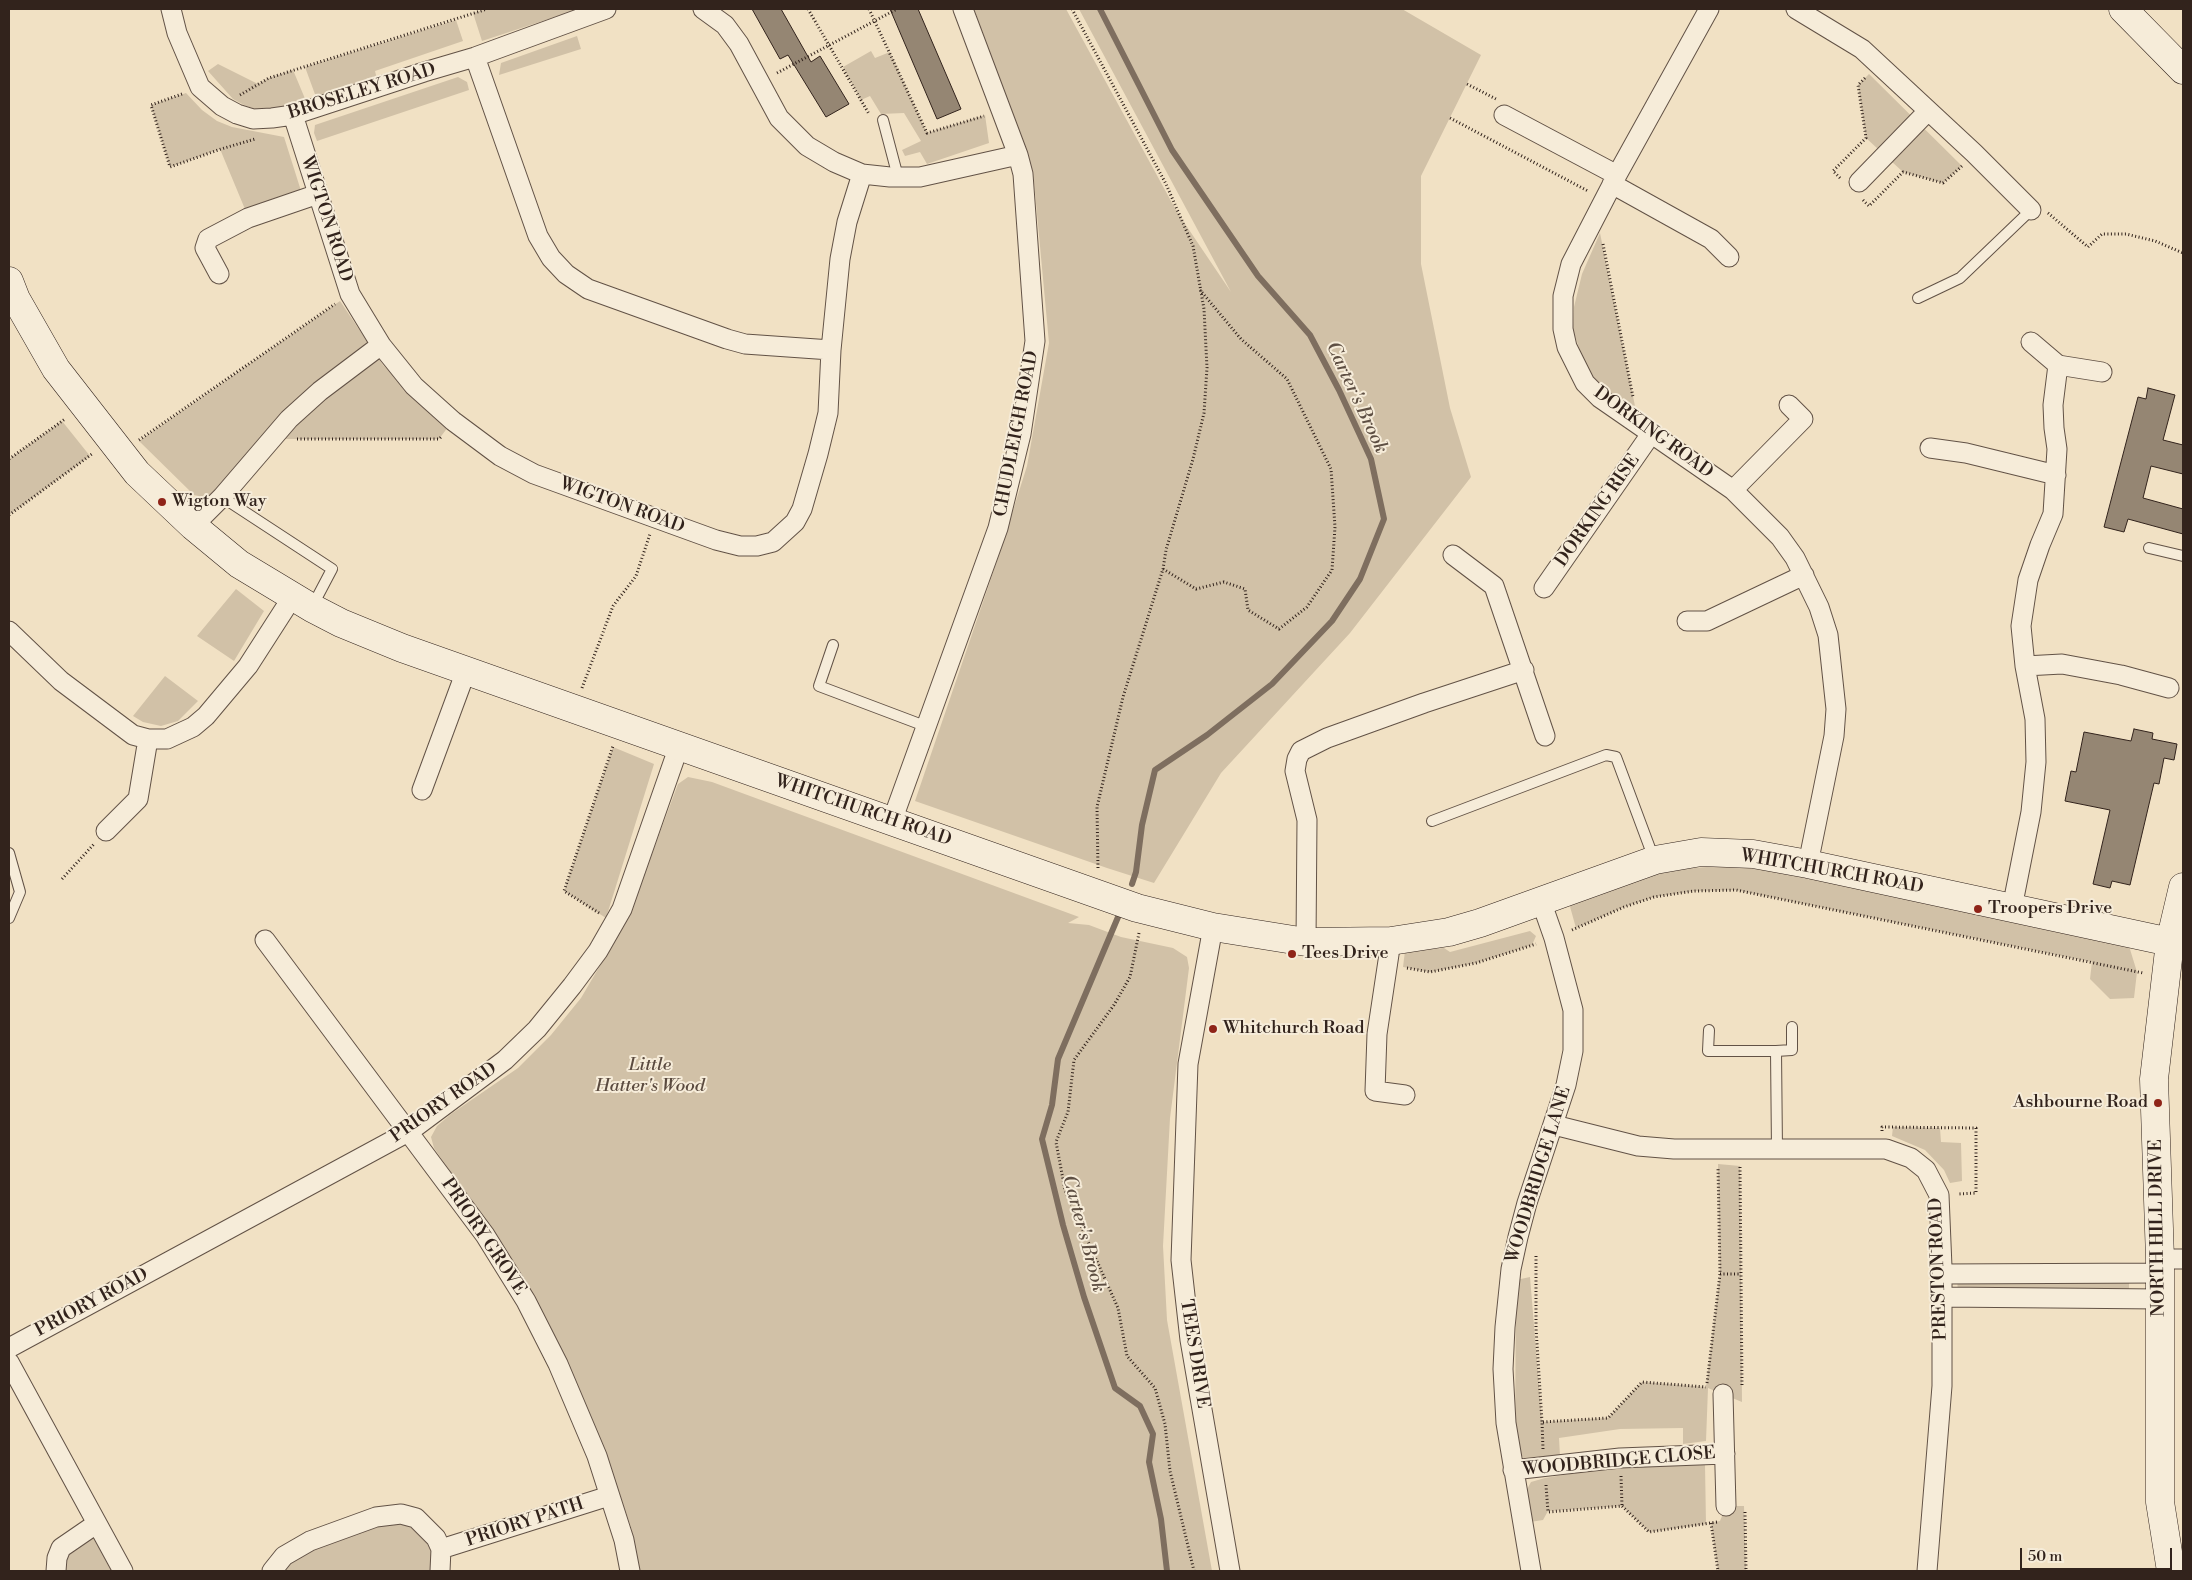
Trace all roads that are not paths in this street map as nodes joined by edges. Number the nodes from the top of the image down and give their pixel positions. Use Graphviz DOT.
graph roads {
  1 [pos="171,9"];
  2 [pos="606,9"];
  3 [pos="703,9"];
  4 [pos="963,9"];
  5 [pos="1709,9"];
  6 [pos="1796,9"];
  7 [pos="2123,9"];
  8 [pos="475,57"];
  9 [pos="2183,70"];
  10 [pos="1928,111"];
  11 [pos="293,115"];
  12 [pos="1504,115"];
  13 [pos="883,120"];
  14 [pos="1018,155"];
  15 [pos="862,174"];
  16 [pos="898,177"];
  17 [pos="1859,182"];
  18 [pos="1607,193"];
  19 [pos="318,194"];
  20 [pos="2031,210"];
  21 [pos="1730,257"];
  22 [pos="219,274"];
  23 [pos="9,281"];
  24 [pos="1918,298"];
  25 [pos="2031,342"];
  26 [pos="381,345"];
  27 [pos="831,350"];
  28 [pos="2058,364"];
  29 [pos="2102,372"];
  30 [pos="1788,405"];
  31 [pos="1645,430"];
  32 [pos="1930,448"];
  33 [pos="2056,475"];
  34 [pos="1733,490"];
  35 [pos="222,497"];
  36 [pos="193,526"];
  37 [pos="2149,548"];
  38 [pos="1454,555"];
  39 [pos="2183,556"];
  40 [pos="1804,575"];
  41 [pos="1544,588"];
  42 [pos="302,602"];
  43 [pos="1687,621"];
  44 [pos="9,632"];
  45 [pos="833,645"];
  46 [pos="2025,666"];
  47 [pos="1524,670"];
  48 [pos="466,671"];
  49 [pos="2169,688"];
  50 [pos="925,726"];
  51 [pos="1546,736"];
  52 [pos="148,739"];
  53 [pos="679,746"];
  54 [pos="422,790"];
  55 [pos="892,821"];
  56 [pos="1432,821"];
  57 [pos="106,831"];
  58 [pos="9,853"];
  59 [pos="1655,860"];
  60 [pos="1808,864"];
  61 [pos="2183,887"];
  62 [pos="1541,901"];
  63 [pos="2012,908"];
  64 [pos="9,918"];
  65 [pos="1213,927"];
  66 [pos="265,940"];
  67 [pos="1306,942"];
  68 [pos="2170,942"];
  69 [pos="1388,952"];
  70 [pos="1792,1027"];
  71 [pos="1709,1030"];
  72 [pos="1776,1050"];
  73 [pos="1406,1095"];
  74 [pos="1554,1125"];
  75 [pos="410,1132"];
  76 [pos="1777,1150"];
  77 [pos="2166,1272"];
  78 [pos="1942,1274"];
  79 [pos="1942,1297"];
  80 [pos="9,1348"];
  81 [pos="9,1362"];
  82 [pos="1723,1394"];
  83 [pos="1725,1454"];
  84 [pos="1513,1470"];
  85 [pos="609,1496"];
  86 [pos="1726,1506"];
  87 [pos="96,1524"];
  88 [pos="441,1549"];
  89 [pos="56,1571"];
  90 [pos="123,1571"];
  91 [pos="272,1571"];
  92 [pos="440,1571"];
  93 [pos="630,1571"];
  94 [pos="1230,1571"];
  95 [pos="1531,1571"];
  96 [pos="1926,1571"];
  97 [pos="2171,1571"];
  1 -- 11 [label="street, BROSELEY ROAD"];
  2 -- 8 [label="street, BROSELEY ROAD"];
  3 -- 15 [label="street"];
  4 -- 14 [label="street, CHUDLEIGH ROAD"];
  5 -- 18 [label="street, DORKING ROAD"];
  6 -- 10 [label="street"];
  7 -- 9 [label="street"];
  8 -- 11 [label="street, BROSELEY ROAD"];
  8 -- 27 [label="street"];
  10 -- 17 [label="street"];
  10 -- 20 [label="street"];
  11 -- 19 [label="street, WIGTON ROAD"];
  12 -- 18 [label="street"];
  13 -- 16 [label="lane"];
  14 -- 16 [label="street"];
  14 -- 50 [label="street, CHUDLEIGH ROAD"];
  15 -- 16 [label="street"];
  15 -- 27 [label="street, WIGTON ROAD"];
  18 -- 21 [label="street"];
  18 -- 31 [label="street, DORKING ROAD"];
  19 -- 22 [label="street"];
  19 -- 26 [label="street, WIGTON ROAD"];
  20 -- 24 [label="lane"];
  23 -- 36 [label="street, WHITCHURCH ROAD"];
  25 -- 28 [label="street"];
  26 -- 27 [label="street, WIGTON ROAD"];
  26 -- 35 [label="street"];
  28 -- 29 [label="street"];
  28 -- 33 [label="street"];
  30 -- 34 [label="street"];
  31 -- 34 [label="street, DORKING ROAD"];
  31 -- 41 [label="street, DORKING RISE"];
  32 -- 33 [label="street"];
  33 -- 46 [label="street"];
  34 -- 40 [label="street, DORKING ROAD"];
  35 -- 36 [label="street"];
  35 -- 42 [label="lane"];
  36 -- 42 [label="street, WHITCHURCH ROAD"];
  37 -- 39 [label="lane"];
  38 -- 47 [label="street"];
  40 -- 43 [label="street"];
  40 -- 60 [label="street, DORKING ROAD"];
  42 -- 48 [label="street, WHITCHURCH ROAD"];
  42 -- 52 [label="street"];
  44 -- 52 [label="street"];
  45 -- 50 [label="lane"];
  46 -- 49 [label="street"];
  46 -- 63 [label="street"];
  47 -- 51 [label="street"];
  47 -- 67 [label="street"];
  48 -- 53 [label="street, WHITCHURCH ROAD"];
  48 -- 54 [label="street"];
  50 -- 55 [label="street, CHUDLEIGH ROAD"];
  52 -- 57 [label="street"];
  53 -- 55 [label="street, WHITCHURCH ROAD"];
  53 -- 75 [label="street, PRIORY ROAD"];
  55 -- 65 [label="street, WHITCHURCH ROAD"];
  56 -- 59 [label="lane"];
  58 -- 64 [label="lane"];
  59 -- 60 [label="street, WHITCHURCH ROAD"];
  59 -- 62 [label="street, WHITCHURCH ROAD"];
  60 -- 63 [label="street, WHITCHURCH ROAD"];
  61 -- 68 [label="street, NORTH HILL DRIVE"];
  62 -- 69 [label="street, WHITCHURCH ROAD"];
  62 -- 74 [label="street, WOODBRIDGE LANE"];
  63 -- 68 [label="street, WHITCHURCH ROAD"];
  65 -- 67 [label="street, WHITCHURCH ROAD"];
  65 -- 94 [label="street, TEES DRIVE"];
  66 -- 75 [label="street, PRIORY GROVE"];
  67 -- 69 [label="street, WHITCHURCH ROAD"];
  68 -- 77 [label="street, NORTH HILL DRIVE"];
  69 -- 73 [label="street"];
  70 -- 72 [label="lane"];
  71 -- 72 [label="lane"];
  72 -- 76 [label="lane"];
  74 -- 76 [label="street, PRESTON ROAD"];
  74 -- 84 [label="street, WOODBRIDGE LANE"];
  75 -- 80 [label="street, PRIORY ROAD"];
  75 -- 85 [label="street, PRIORY GROVE"];
  76 -- 78 [label="street, PRESTON ROAD"];
  77 -- 78 [label="street"];
  77 -- 79 [label="street"];
  77 -- 97 [label="street, NORTH HILL DRIVE"];
  78 -- 79 [label="street, PRESTON ROAD"];
  79 -- 96 [label="street, PRESTON ROAD"];
  81 -- 87 [label="street"];
  82 -- 83 [label="street, WOODBRIDGE CLOSE"];
  83 -- 84 [label="street, WOODBRIDGE CLOSE"];
  83 -- 86 [label="street, WOODBRIDGE CLOSE"];
  84 -- 95 [label="street, WOODBRIDGE LANE"];
  85 -- 88 [label="street, PRIORY PATH"];
  85 -- 93 [label="street, PRIORY GROVE"];
  87 -- 89 [label="street"];
  87 -- 90 [label="street"];
  88 -- 91 [label="street, PRIORY PATH"];
  88 -- 92 [label="street, PRIORY PATH"];
}
